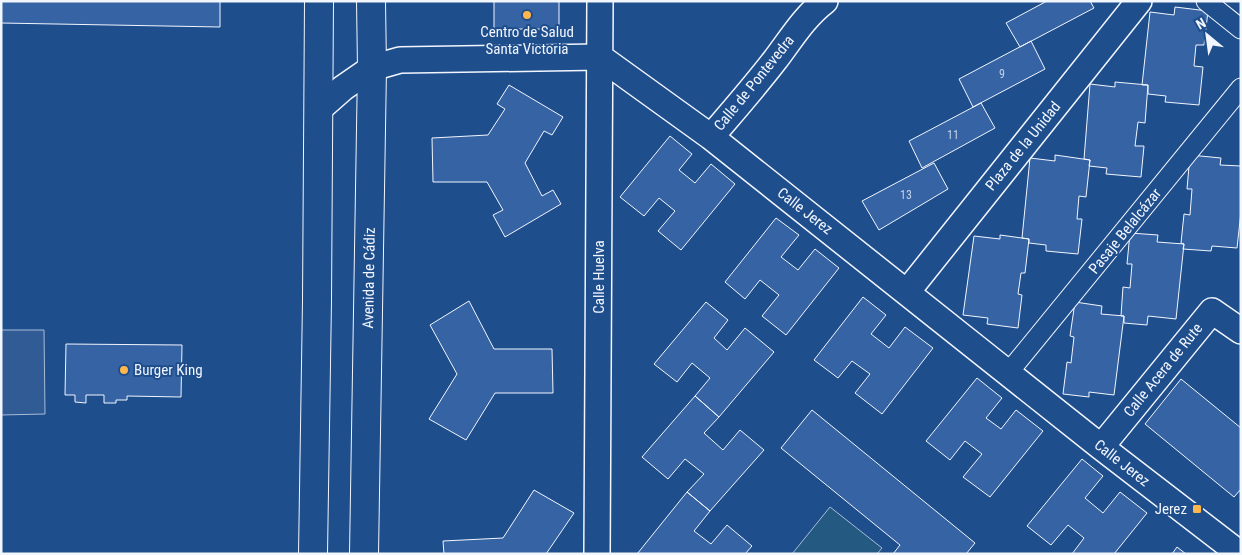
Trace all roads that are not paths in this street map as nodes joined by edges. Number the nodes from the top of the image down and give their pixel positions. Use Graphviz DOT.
graph roads {
  1 [pos="318,1"];
  2 [pos="371,1"];
  3 [pos="600,1"];
  4 [pos="796,1"];
  5 [pos="825,1"];
  6 [pos="1139,1"];
  7 [pos="1206,1"];
  8 [pos="1241,29"];
  9 [pos="797,30"];
  10 [pos="600,58"];
  11 [pos="372,68"];
  12 [pos="1241,88"];
  13 [pos="318,110"];
  14 [pos="712,137"];
  15 [pos="907,292"];
  16 [pos="1237,322"];
  17 [pos="1008,373"];
  18 [pos="1101,447"];
  19 [pos="313,554"];
  20 [pos="364,554"];
  21 [pos="597,554"];
  22 [pos="1240,554"];
  1 -- 13 [label="main road"];
  2 -- 11 [label="main road, Avenida de Cádiz"];
  3 -- 10 [label="street, Calle Huelva"];
  4 -- 9 [label="street"];
  5 -- 9 [label="street, Calle de Pontevedra"];
  6 -- 15 [label="street, Plaza de la Unidad"];
  7 -- 8 [label="street"];
  9 -- 14 [label="street, Calle de Pontevedra"];
  10 -- 11 [label="street"];
  10 -- 14 [label="street, Calle Jerez"];
  10 -- 21 [label="street, Calle Huelva"];
  11 -- 13 [label="street"];
  11 -- 20 [label="main road, Avenida de Cádiz"];
  12 -- 17 [label="street, Pasaje Belalcázar"];
  13 -- 19 [label="main road"];
  14 -- 15 [label="street, Calle Jerez"];
  15 -- 17 [label="street, Calle Jerez"];
  16 -- 18 [label="street, Calle Acera de Rute"];
  17 -- 18 [label="street, Calle Jerez"];
  18 -- 22 [label="street, Calle Jerez"];
}
